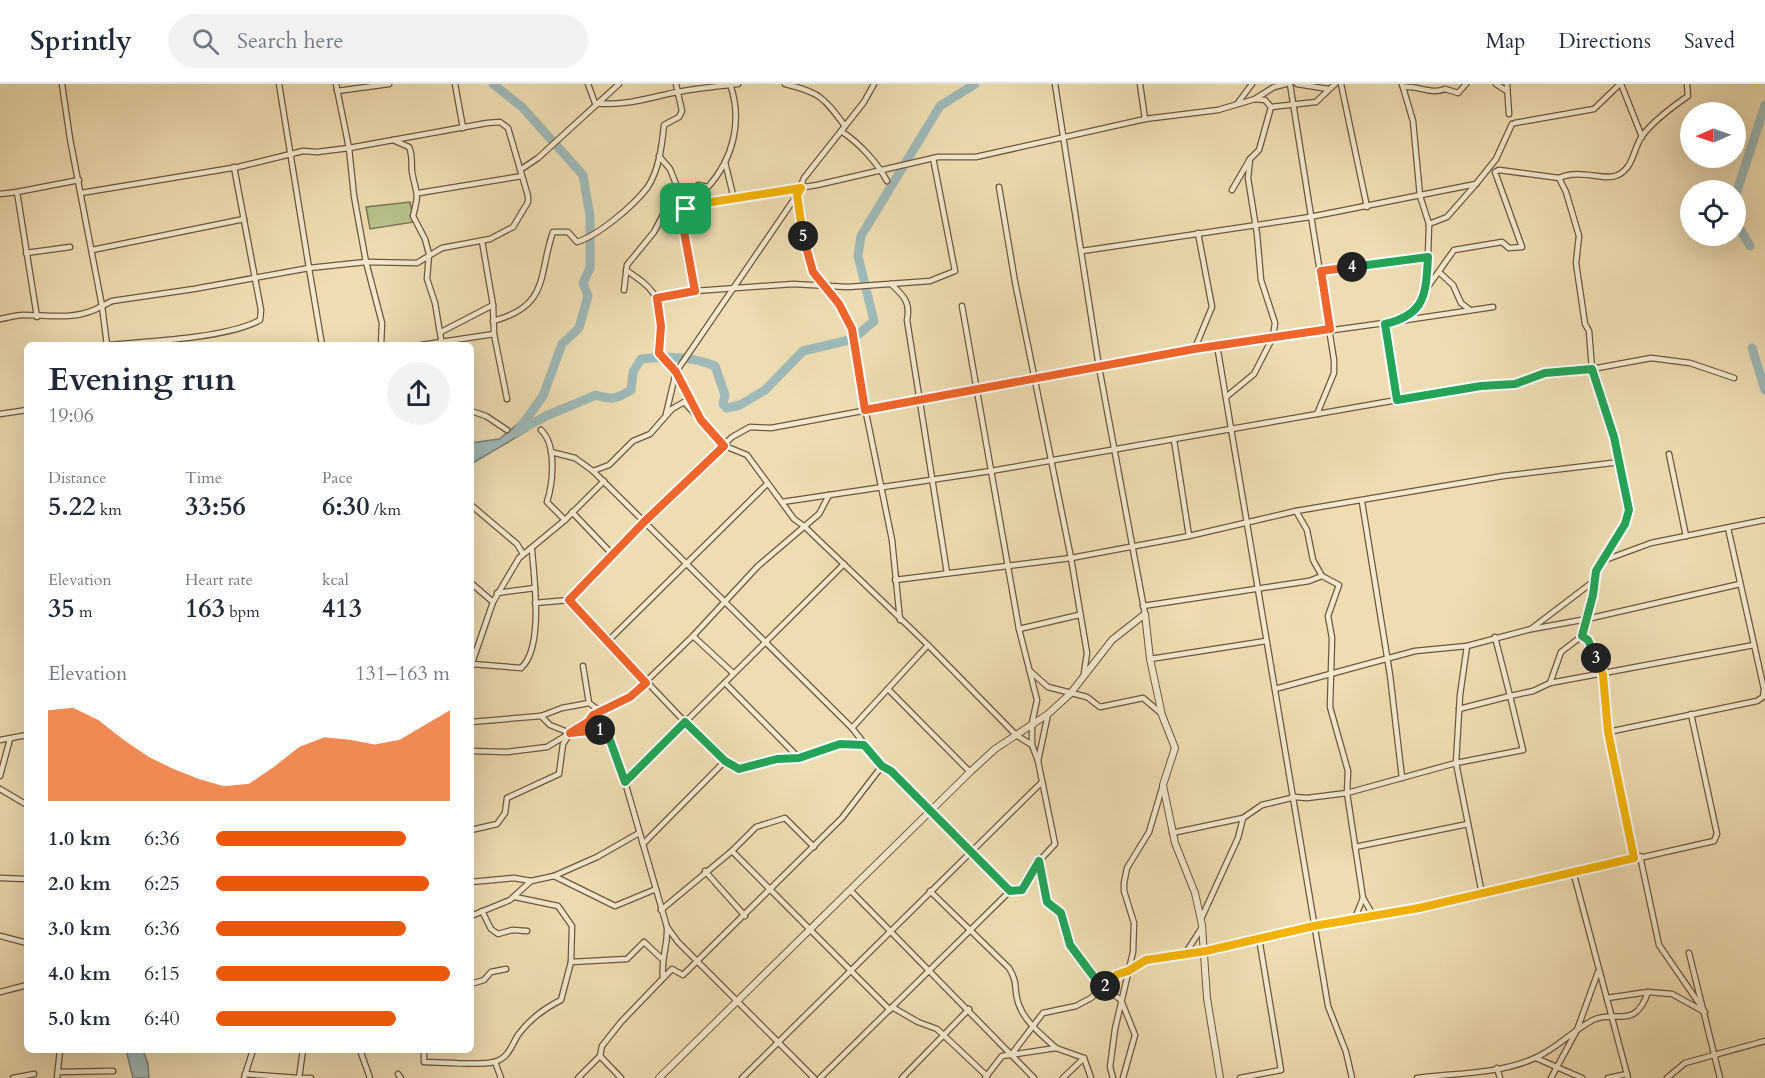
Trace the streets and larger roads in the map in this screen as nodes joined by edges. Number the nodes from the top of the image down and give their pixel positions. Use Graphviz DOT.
graph roads {
  1 [pos="62,84"];
  2 [pos="279,84"];
  3 [pos="336,84"];
  4 [pos="389,84"];
  5 [pos="455,84"];
  6 [pos="588,84"];
  7 [pos="619,84"];
  8 [pos="676,84"];
  9 [pos="730,84"];
  10 [pos="738,84"];
  11 [pos="785,84"];
  12 [pos="874,84"];
  13 [pos="1054,84"];
  14 [pos="1140,84"];
  15 [pos="1252,84"];
  16 [pos="1288,84"];
  17 [pos="1297,84"];
  18 [pos="1335,84"];
  19 [pos="1341,84"];
  20 [pos="1466,84"];
  21 [pos="1496,84"];
  22 [pos="1507,84"];
  23 [pos="1621,84"];
  24 [pos="1687,84"];
  25 [pos="1402,86"];
  26 [pos="1328,89"];
  27 [pos="337,91"];
  28 [pos="680,91"];
  29 [pos="1507,91"];
  30 [pos="1255,99"];
  31 [pos="595,104"];
  32 [pos="1237,104"];
  33 [pos="1292,105"];
  34 [pos="1271,107"];
  35 [pos="1509,114"];
  36 [pos="1145,119"];
  37 [pos="846,126"];
  38 [pos="463,128"];
  39 [pos="841,131"];
  40 [pos="1062,137"];
  41 [pos="1642,137"];
  42 [pos="393,140"];
  43 [pos="349,148"];
  44 [pos="659,155"];
  45 [pos="291,156"];
  46 [pos="933,158"];
  47 [pos="1250,159"];
  48 [pos="725,162"];
  49 [pos="234,167"];
  50 [pos="520,170"];
  51 [pos="882,170"];
  52 [pos="522,176"];
  53 [pos="1559,178"];
  54 [pos="80,180"];
  55 [pos="887,181"];
  56 [pos="1476,184"];
  57 [pos="999,187"];
  58 [pos="801,188"];
  59 [pos="1232,190"];
  60 [pos="17,192"];
  61 [pos="81,193"];
  62 [pos="419,193"];
  63 [pos="0,194"];
  64 [pos="797,195"];
  65 [pos="1420,196"];
  66 [pos="734,199"];
  67 [pos="693,205"];
  68 [pos="1367,207"];
  69 [pos="683,210"];
  70 [pos="1310,217"];
  71 [pos="244,219"];
  72 [pos="1256,224"];
  73 [pos="1429,224"];
  74 [pos="1198,233"];
  75 [pos="482,241"];
  76 [pos="70,248"];
  77 [pos="92,250"];
  78 [pos="1082,251"];
  79 [pos="26,253"];
  80 [pos="429,254"];
  81 [pos="1428,257"];
  82 [pos="366,262"];
  83 [pos="309,268"];
  84 [pos="626,270"];
  85 [pos="1321,271"];
  86 [pos="1439,272"];
  87 [pos="254,278"];
  88 [pos="891,284"];
  89 [pos="824,286"];
  90 [pos="1427,288"];
  91 [pos="624,290"];
  92 [pos="734,290"];
  93 [pos="695,291"];
  94 [pos="657,298"];
  95 [pos="493,305"];
  96 [pos="102,306"];
  97 [pos="962,306"];
  98 [pos="1493,307"];
  99 [pos="1470,310"];
  100 [pos="37,317"];
  101 [pos="0,319"];
  102 [pos="1406,320"];
  103 [pos="493,321"];
  104 [pos="1385,324"];
  105 [pos="1330,329"];
  106 [pos="441,332"];
  107 [pos="494,334"];
  108 [pos="1273,338"];
  109 [pos="107,342"];
  110 [pos="145,342"];
  111 [pos="321,342"];
  112 [pos="382,342"];
  113 [pos="441,342"];
  114 [pos="447,342"];
  115 [pos="1217,345"];
  116 [pos="1194,349"];
  117 [pos="1099,367"];
  118 [pos="1592,369"];
  119 [pos="676,372"];
  120 [pos="1734,378"];
  121 [pos="1035,380"];
  122 [pos="976,390"];
  123 [pos="1226,397"];
  124 [pos="507,399"];
  125 [pos="920,399"];
  126 [pos="1397,400"];
  127 [pos="24,410"];
  128 [pos="865,410"];
  129 [pos="474,412"];
  130 [pos="0,414"];
  131 [pos="1317,414"];
  132 [pos="665,417"];
  133 [pos="701,420"];
  134 [pos="1232,428"];
  135 [pos="507,430"];
  136 [pos="541,430"];
  137 [pos="1174,440"];
  138 [pos="724,446"];
  139 [pos="1114,447"];
  140 [pos="550,452"];
  141 [pos="1669,454"];
  142 [pos="1052,459"];
  143 [pos="1620,462"];
  144 [pos="592,471"];
  145 [pos="991,471"];
  146 [pos="934,478"];
  147 [pos="604,481"];
  148 [pos="766,484"];
  149 [pos="879,487"];
  150 [pos="829,495"];
  151 [pos="782,502"];
  152 [pos="1362,502"];
  153 [pos="474,508"];
  154 [pos="1296,511"];
  155 [pos="572,512"];
  156 [pos="565,520"];
  157 [pos="1765,520"];
  158 [pos="644,522"];
  159 [pos="1247,523"];
  160 [pos="804,526"];
  161 [pos="1728,528"];
  162 [pos="1189,536"];
  163 [pos="1686,536"];
  164 [pos="1132,545"];
  165 [pos="532,550"];
  166 [pos="523,554"];
  167 [pos="612,554"];
  168 [pos="1071,558"];
  169 [pos="1605,560"];
  170 [pos="844,564"];
  171 [pos="686,565"];
  172 [pos="1009,566"];
  173 [pos="948,573"];
  174 [pos="1322,576"];
  175 [pos="895,580"];
  176 [pos="1594,581"];
  177 [pos="1740,584"];
  178 [pos="474,586"];
  179 [pos="1258,587"];
  180 [pos="535,588"];
  181 [pos="497,593"];
  182 [pos="569,600"];
  183 [pos="493,602"];
  184 [pos="724,602"];
  185 [pos="535,603"];
  186 [pos="1143,606"];
  187 [pos="1145,614"];
  188 [pos="1079,615"];
  189 [pos="1587,619"];
  190 [pos="900,620"];
  191 [pos="1019,629"];
  192 [pos="1531,629"];
  193 [pos="693,636"];
  194 [pos="1582,636"];
  195 [pos="1496,637"];
  196 [pos="1266,641"];
  197 [pos="608,642"];
  198 [pos="766,642"];
  199 [pos="928,645"];
  200 [pos="1467,645"];
  201 [pos="1754,645"];
  202 [pos="474,652"];
  203 [pos="1150,659"];
  204 [pos="1386,660"];
  205 [pos="474,665"];
  206 [pos="583,666"];
  207 [pos="1030,671"];
  208 [pos="733,673"];
  209 [pos="1084,673"];
  210 [pos="1603,675"];
  211 [pos="1330,676"];
  212 [pos="646,683"];
  213 [pos="724,683"];
  214 [pos="1550,683"];
  215 [pos="1275,688"];
  216 [pos="888,689"];
  217 [pos="1070,694"];
  218 [pos="1510,696"];
  219 [pos="590,703"];
  220 [pos="1459,709"];
  221 [pos="600,711"];
  222 [pos="1048,714"];
  223 [pos="1690,714"];
  224 [pos="1162,715"];
  225 [pos="541,716"];
  226 [pos="474,722"];
  227 [pos="685,722"];
  228 [pos="1032,723"];
  229 [pos="852,728"];
  230 [pos="606,729"];
  231 [pos="1608,732"];
  232 [pos="570,733"];
  233 [pos="1016,735"];
  234 [pos="24,736"];
  235 [pos="10,739"];
  236 [pos="0,740"];
  237 [pos="864,745"];
  238 [pos="1032,745"];
  239 [pos="474,751"];
  240 [pos="799,758"];
  241 [pos="725,761"];
  242 [pos="1038,761"];
  243 [pos="1456,763"];
  244 [pos="882,766"];
  245 [pos="970,772"];
  246 [pos="0,776"];
  247 [pos="1402,778"];
  248 [pos="625,782"];
  249 [pos="1041,783"];
  250 [pos="1163,785"];
  251 [pos="0,789"];
  252 [pos="1347,793"];
  253 [pos="1294,797"];
  254 [pos="24,803"];
  255 [pos="931,812"];
  256 [pos="1244,818"];
  257 [pos="1468,824"];
  258 [pos="474,829"];
  259 [pos="639,833"];
  260 [pos="1172,833"];
  261 [pos="643,844"];
  262 [pos="814,847"];
  263 [pos="1355,847"];
  264 [pos="732,850"];
  265 [pos="969,851"];
  266 [pos="1640,856"];
  267 [pos="1634,858"];
  268 [pos="1039,861"];
  269 [pos="705,871"];
  270 [pos="1573,871"];
  271 [pos="554,876"];
  272 [pos="0,878"];
  273 [pos="24,879"];
  274 [pos="531,881"];
  275 [pos="474,882"];
  276 [pos="656,889"];
  277 [pos="772,889"];
  278 [pos="851,891"];
  279 [pos="930,891"];
  280 [pos="1010,891"];
  281 [pos="1482,894"];
  282 [pos="514,897"];
  283 [pos="1362,897"];
  284 [pos="661,910"];
  285 [pos="482,911"];
  286 [pos="474,915"];
  287 [pos="746,916"];
  288 [pos="1374,917"];
  289 [pos="1354,918"];
  290 [pos="1202,922"];
  291 [pos="1314,926"];
  292 [pos="667,927"];
  293 [pos="810,929"];
  294 [pos="527,931"];
  295 [pos="970,931"];
  296 [pos="891,932"];
  297 [pos="0,936"];
  298 [pos="1259,938"];
  299 [pos="24,941"];
  300 [pos="1206,951"];
  301 [pos="1689,953"];
  302 [pos="1185,954"];
  303 [pos="661,958"];
  304 [pos="697,960"];
  305 [pos="571,962"];
  306 [pos="506,969"];
  307 [pos="851,970"];
  308 [pos="931,970"];
  309 [pos="1128,971"];
  310 [pos="1598,972"];
  311 [pos="663,977"];
  312 [pos="474,983"];
  313 [pos="24,986"];
  314 [pos="1104,988"];
  315 [pos="0,992"];
  316 [pos="1648,992"];
  317 [pos="1607,998"];
  318 [pos="1121,1000"];
  319 [pos="737,1001"];
  320 [pos="891,1008"];
  321 [pos="969,1009"];
  322 [pos="1705,1012"];
  323 [pos="1613,1018"];
  324 [pos="1034,1026"];
  325 [pos="1576,1030"];
  326 [pos="944,1035"];
  327 [pos="1765,1041"];
  328 [pos="778,1043"];
  329 [pos="1756,1043"];
  330 [pos="1765,1047"];
  331 [pos="1056,1048"];
  332 [pos="60,1053"];
  333 [pos="253,1053"];
  334 [pos="303,1053"];
  335 [pos="361,1053"];
  336 [pos="424,1053"];
  337 [pos="1713,1053"];
  338 [pos="1011,1055"];
  339 [pos="600,1056"];
  340 [pos="1536,1058"];
  341 [pos="1084,1059"];
  342 [pos="495,1062"];
  343 [pos="1557,1067"];
  344 [pos="1497,1068"];
  345 [pos="1281,1070"];
  346 [pos="113,1071"];
  347 [pos="34,1074"];
  348 [pos="58,1075"];
  349 [pos="244,1076"];
  350 [pos="1444,1076"];
  351 [pos="1628,1076"];
  352 [pos="986,1077"];
  353 [pos="13,1078"];
  354 [pos="300,1078"];
  355 [pos="311,1078"];
  356 [pos="370,1078"];
  357 [pos="501,1078"];
  358 [pos="578,1078"];
  359 [pos="621,1078"];
  360 [pos="659,1078"];
  361 [pos="742,1078"];
  362 [pos="814,1078"];
  363 [pos="820,1078"];
  364 [pos="902,1078"];
  365 [pos="1034,1078"];
  366 [pos="1063,1078"];
  367 [pos="1091,1078"];
  368 [pos="1113,1078"];
  369 [pos="1123,1078"];
  370 [pos="1220,1078"];
  371 [pos="1240,1078"];
  372 [pos="1282,1078"];
  373 [pos="1352,1078"];
  374 [pos="1417,1078"];
  375 [pos="1500,1078"];
  376 [pos="1551,1078"];
  377 [pos="1582,1078"];
  378 [pos="1608,1078"];
  379 [pos="1667,1078"];
  380 [pos="1720,1078"];
  1 -- 54 [label="street"];
  2 -- 45 [label="street"];
  3 -- 27 [label="street"];
  4 -- 27 [label="street"];
  5 -- 38 [label="street"];
  6 -- 31 [label="street"];
  7 -- 31 [label="street"];
  8 -- 28 [label="street"];
  9 -- 10 [label="street"];
  9 -- 28 [label="street"];
  9 -- 48 [label="street"];
  11 -- 37 [label="street"];
  12 -- 37 [label="street"];
  13 -- 40 [label="street"];
  14 -- 36 [label="street"];
  15 -- 32 [label="street"];
  16 -- 30 [label="street"];
  16 -- 33 [label="street"];
  17 -- 26 [label="street"];
  18 -- 26 [label="street"];
  19 -- 68 [label="street"];
  20 -- 25 [label="street"];
  21 -- 29 [label="street"];
  22 -- 29 [label="street"];
  23 -- 41 [label="street"];
  23 -- 56 [label="street"];
  24 -- 41 [label="street"];
  25 -- 65 [label="street"];
  26 -- 33 [label="street"];
  27 -- 43 [label="street"];
  28 -- 31 [label="street"];
  28 -- 44 [label="street"];
  29 -- 35 [label="street"];
  30 -- 32 [label="street"];
  30 -- 34 [label="street"];
  31 -- 50 [label="street"];
  32 -- 36 [label="street"];
  33 -- 34 [label="street"];
  33 -- 70 [label="street"];
  34 -- 47 [label="street"];
  36 -- 40 [label="street"];
  37 -- 39 [label="street"];
  38 -- 42 [label="street"];
  38 -- 50 [label="street"];
  39 -- 51 [label="street"];
  39 -- 58 [label="street"];
  40 -- 46 [label="street"];
  40 -- 78 [label="street"];
  41 -- 53 [label="street"];
  42 -- 43 [label="street"];
  42 -- 62 [label="street"];
  43 -- 45 [label="street"];
  43 -- 82 [label="street"];
  44 -- 69 [label="street"];
  44 -- 103 [label="street"];
  45 -- 49 [label="street"];
  45 -- 83 [label="street"];
  46 -- 51 [label="street"];
  46 -- 88 [label="street"];
  47 -- 59 [label="street"];
  47 -- 72 [label="street"];
  48 -- 66 [label="street"];
  48 -- 67 [label="street"];
  49 -- 61 [label="street"];
  49 -- 71 [label="street"];
  50 -- 52 [label="street"];
  51 -- 55 [label="street"];
  51 -- 58 [label="street"];
  52 -- 62 [label="street"];
  52 -- 75 [label="street"];
  53 -- 86 [label="street"];
  53 -- 118 [label="street"];
  54 -- 60 [label="street"];
  54 -- 61 [label="street"];
  56 -- 65 [label="street"];
  56 -- 73 [label="street"];
  57 -- 121 [label="street"];
  58 -- 64 [label="street"];
  58 -- 66 [label="street"];
  60 -- 63 [label="street"];
  60 -- 79 [label="street"];
  61 -- 77 [label="street"];
  62 -- 80 [label="street"];
  64 -- 89 [label="street"];
  64 -- 92 [label="street"];
  65 -- 68 [label="street"];
  65 -- 73 [label="street"];
  66 -- 67 [label="street"];
  67 -- 69 [label="street"];
  68 -- 70 [label="street"];
  69 -- 84 [label="street"];
  69 -- 93 [label="street"];
  70 -- 72 [label="street"];
  70 -- 85 [label="street"];
  71 -- 77 [label="street"];
  71 -- 87 [label="street"];
  72 -- 74 [label="street"];
  72 -- 108 [label="street"];
  73 -- 81 [label="street"];
  74 -- 78 [label="street"];
  74 -- 116 [label="street"];
  75 -- 80 [label="street"];
  75 -- 95 [label="street"];
  76 -- 79 [label="street"];
  77 -- 96 [label="street"];
  78 -- 117 [label="street"];
  79 -- 100 [label="street"];
  80 -- 82 [label="street"];
  80 -- 106 [label="street"];
  81 -- 85 [label="street"];
  81 -- 90 [label="street"];
  82 -- 83 [label="street"];
  82 -- 112 [label="street"];
  83 -- 87 [label="street"];
  83 -- 111 [label="street"];
  84 -- 91 [label="street"];
  84 -- 94 [label="street"];
  85 -- 105 [label="street"];
  86 -- 90 [label="street"];
  86 -- 99 [label="street"];
  87 -- 96 [label="street"];
  87 -- 110 [label="street"];
  88 -- 89 [label="street"];
  88 -- 125 [label="street"];
  89 -- 92 [label="street"];
  89 -- 128 [label="street"];
  90 -- 102 [label="street"];
  92 -- 93 [label="street"];
  92 -- 119 [label="street"];
  93 -- 94 [label="street"];
  94 -- 119 [label="street"];
  95 -- 103 [label="street"];
  95 -- 106 [label="street"];
  96 -- 100 [label="street"];
  96 -- 109 [label="street"];
  97 -- 122 [label="street"];
  98 -- 99 [label="street"];
  99 -- 102 [label="street"];
  100 -- 101 [label="street"];
  102 -- 104 [label="street"];
  103 -- 107 [label="street"];
  104 -- 105 [label="street"];
  104 -- 126 [label="street"];
  105 -- 108 [label="street"];
  105 -- 131 [label="street"];
  106 -- 113 [label="street"];
  107 -- 114 [label="street"];
  107 -- 124 [label="street"];
  108 -- 115 [label="street"];
  108 -- 123 [label="street"];
  115 -- 116 [label="street"];
  115 -- 123 [label="street"];
  116 -- 117 [label="street"];
  117 -- 121 [label="street"];
  117 -- 139 [label="street"];
  118 -- 120 [label="street"];
  118 -- 126 [label="street"];
  118 -- 143 [label="street"];
  119 -- 132 [label="street"];
  119 -- 133 [label="street"];
  121 -- 122 [label="street"];
  121 -- 142 [label="street"];
  122 -- 125 [label="street"];
  122 -- 145 [label="street"];
  123 -- 134 [label="street"];
  125 -- 128 [label="street"];
  125 -- 146 [label="street"];
  126 -- 131 [label="street"];
  127 -- 130 [label="street"];
  128 -- 138 [label="street"];
  128 -- 149 [label="street"];
  129 -- 135 [label="street"];
  131 -- 134 [label="street"];
  132 -- 133 [label="street"];
  132 -- 144 [label="street"];
  133 -- 138 [label="street"];
  134 -- 137 [label="street"];
  134 -- 159 [label="street"];
  136 -- 140 [label="street"];
  137 -- 139 [label="street"];
  137 -- 162 [label="street"];
  138 -- 148 [label="street"];
  138 -- 158 [label="street"];
  139 -- 142 [label="street"];
  139 -- 164 [label="street"];
  140 -- 144 [label="street"];
  140 -- 156 [label="street"];
  141 -- 163 [label="street"];
  142 -- 145 [label="street"];
  142 -- 168 [label="street"];
  143 -- 152 [label="street"];
  143 -- 169 [label="street"];
  144 -- 147 [label="street"];
  145 -- 146 [label="street"];
  145 -- 172 [label="street"];
  146 -- 149 [label="street"];
  146 -- 173 [label="street"];
  147 -- 155 [label="street"];
  147 -- 158 [label="street"];
  148 -- 151 [label="street"];
  148 -- 171 [label="street"];
  149 -- 150 [label="street"];
  149 -- 175 [label="street"];
  150 -- 151 [label="street"];
  150 -- 160 [label="street"];
  151 -- 160 [label="street"];
  152 -- 154 [label="street"];
  152 -- 204 [label="street"];
  153 -- 166 [label="street"];
  154 -- 159 [label="street"];
  154 -- 174 [label="street"];
  155 -- 156 [label="street"];
  155 -- 167 [label="street"];
  156 -- 165 [label="street"];
  157 -- 161 [label="street"];
  158 -- 167 [label="street"];
  158 -- 171 [label="street"];
  159 -- 162 [label="street"];
  159 -- 179 [label="street"];
  160 -- 170 [label="street"];
  160 -- 184 [label="street"];
  161 -- 163 [label="street"];
  161 -- 177 [label="street"];
  162 -- 164 [label="street"];
  163 -- 169 [label="street"];
  164 -- 168 [label="street"];
  164 -- 186 [label="street"];
  165 -- 166 [label="street"];
  165 -- 180 [label="street"];
  166 -- 181 [label="street"];
  167 -- 182 [label="street"];
  168 -- 172 [label="street"];
  168 -- 188 [label="street"];
  169 -- 176 [label="street"];
  170 -- 190 [label="street"];
  170 -- 198 [label="street"];
  171 -- 184 [label="street"];
  171 -- 197 [label="street"];
  172 -- 173 [label="street"];
  172 -- 191 [label="street"];
  173 -- 175 [label="street"];
  174 -- 179 [label="street"];
  174 -- 211 [label="street"];
  175 -- 190 [label="street"];
  176 -- 189 [label="street"];
  176 -- 192 [label="street"];
  177 -- 189 [label="street"];
  177 -- 201 [label="street"];
  178 -- 183 [label="street"];
  179 -- 186 [label="street"];
  179 -- 196 [label="street"];
  180 -- 181 [label="street"];
  180 -- 185 [label="street"];
  181 -- 183 [label="street"];
  182 -- 185 [label="street"];
  182 -- 197 [label="street"];
  183 -- 202 [label="street"];
  184 -- 193 [label="street"];
  184 -- 198 [label="street"];
  185 -- 205 [label="street"];
  186 -- 187 [label="street"];
  187 -- 203 [label="street"];
  187 -- 209 [label="street"];
  188 -- 191 [label="street"];
  188 -- 209 [label="street"];
  189 -- 192 [label="street"];
  189 -- 194 [label="street"];
  190 -- 199 [label="street"];
  191 -- 207 [label="street"];
  192 -- 195 [label="street"];
  193 -- 208 [label="street"];
  193 -- 212 [label="street"];
  194 -- 210 [label="street"];
  194 -- 214 [label="street"];
  195 -- 200 [label="street"];
  195 -- 218 [label="street"];
  196 -- 203 [label="street"];
  196 -- 215 [label="street"];
  197 -- 212 [label="street"];
  198 -- 208 [label="street"];
  198 -- 229 [label="street"];
  199 -- 216 [label="street"];
  199 -- 233 [label="street"];
  200 -- 204 [label="street"];
  200 -- 220 [label="street"];
  201 -- 210 [label="street"];
  201 -- 223 [label="street"];
  203 -- 224 [label="street"];
  204 -- 211 [label="street"];
  204 -- 247 [label="street"];
  206 -- 219 [label="street"];
  207 -- 217 [label="street"];
  207 -- 228 [label="street"];
  208 -- 213 [label="street"];
  209 -- 217 [label="street"];
  210 -- 214 [label="street"];
  210 -- 231 [label="street"];
  211 -- 215 [label="street"];
  211 -- 252 [label="street"];
  212 -- 221 [label="street"];
  212 -- 227 [label="street"];
  213 -- 227 [label="street"];
  213 -- 240 [label="street"];
  214 -- 218 [label="street"];
  215 -- 253 [label="street"];
  216 -- 229 [label="street"];
  216 -- 245 [label="street"];
  217 -- 222 [label="street"];
  217 -- 224 [label="street"];
  218 -- 220 [label="street"];
  218 -- 243 [label="street"];
  219 -- 221 [label="street"];
  219 -- 225 [label="street"];
  220 -- 243 [label="street"];
  221 -- 230 [label="street"];
  221 -- 232 [label="street"];
  222 -- 228 [label="street"];
  222 -- 242 [label="street"];
  223 -- 231 [label="street"];
  223 -- 266 [label="street"];
  224 -- 250 [label="street"];
  225 -- 226 [label="street"];
  225 -- 232 [label="street"];
  227 -- 241 [label="street"];
  227 -- 248 [label="street"];
  228 -- 233 [label="street"];
  228 -- 238 [label="street"];
  229 -- 237 [label="street"];
  230 -- 232 [label="street"];
  230 -- 248 [label="street"];
  231 -- 267 [label="street"];
  232 -- 239 [label="street"];
  232 -- 258 [label="street"];
  233 -- 238 [label="street"];
  233 -- 245 [label="street"];
  234 -- 235 [label="street"];
  235 -- 236 [label="street"];
  235 -- 246 [label="street"];
  237 -- 240 [label="street"];
  237 -- 244 [label="street"];
  238 -- 242 [label="street"];
  240 -- 241 [label="street"];
  241 -- 261 [label="street"];
  242 -- 249 [label="street"];
  243 -- 247 [label="street"];
  243 -- 257 [label="street"];
  244 -- 255 [label="street"];
  244 -- 262 [label="street"];
  245 -- 255 [label="street"];
  247 -- 252 [label="street"];
  248 -- 259 [label="street"];
  249 -- 265 [label="street"];
  249 -- 268 [label="street"];
  250 -- 260 [label="street"];
  250 -- 309 [label="street"];
  251 -- 254 [label="street"];
  252 -- 253 [label="street"];
  252 -- 263 [label="street"];
  253 -- 256 [label="street"];
  253 -- 291 [label="street"];
  255 -- 265 [label="street"];
  255 -- 278 [label="street"];
  256 -- 260 [label="street"];
  256 -- 290 [label="street"];
  257 -- 263 [label="street"];
  257 -- 281 [label="street"];
  259 -- 261 [label="street"];
  259 -- 271 [label="street"];
  260 -- 290 [label="street"];
  261 -- 276 [label="street"];
  262 -- 264 [label="street"];
  262 -- 277 [label="street"];
  263 -- 283 [label="street"];
  264 -- 269 [label="street"];
  264 -- 277 [label="street"];
  265 -- 279 [label="street"];
  265 -- 280 [label="street"];
  266 -- 267 [label="street"];
  266 -- 322 [label="street"];
  267 -- 270 [label="street"];
  268 -- 280 [label="street"];
  268 -- 314 [label="street"];
  269 -- 284 [label="street"];
  269 -- 287 [label="street"];
  270 -- 281 [label="street"];
  270 -- 310 [label="street"];
  271 -- 274 [label="street"];
  271 -- 276 [label="street"];
  272 -- 273 [label="street"];
  274 -- 275 [label="street"];
  274 -- 282 [label="street"];
  276 -- 284 [label="street"];
  277 -- 287 [label="street"];
  277 -- 293 [label="street"];
  278 -- 293 [label="street"];
  278 -- 296 [label="street"];
  279 -- 295 [label="street"];
  279 -- 296 [label="street"];
  280 -- 295 [label="street"];
  281 -- 288 [label="street"];
  282 -- 285 [label="street"];
  282 -- 305 [label="street"];
  283 -- 288 [label="street"];
  283 -- 289 [label="street"];
  284 -- 292 [label="street"];
  285 -- 286 [label="street"];
  285 -- 294 [label="street"];
  287 -- 304 [label="street"];
  288 -- 289 [label="street"];
  289 -- 291 [label="street"];
  290 -- 300 [label="street"];
  290 -- 302 [label="street"];
  291 -- 298 [label="street"];
  291 -- 373 [label="street"];
  292 -- 303 [label="street"];
  292 -- 304 [label="street"];
  293 -- 307 [label="street"];
  293 -- 319 [label="street"];
  295 -- 308 [label="street"];
  295 -- 324 [label="street"];
  296 -- 307 [label="street"];
  296 -- 308 [label="street"];
  297 -- 299 [label="street"];
  298 -- 300 [label="street"];
  298 -- 345 [label="street"];
  300 -- 302 [label="street"];
  300 -- 370 [label="street"];
  301 -- 322 [label="street"];
  302 -- 309 [label="street"];
  303 -- 305 [label="street"];
  303 -- 311 [label="street"];
  304 -- 311 [label="street"];
  304 -- 319 [label="street"];
  305 -- 342 [label="street"];
  306 -- 312 [label="street"];
  307 -- 320 [label="street"];
  307 -- 328 [label="street"];
  308 -- 320 [label="street"];
  308 -- 321 [label="street"];
  309 -- 314 [label="street"];
  309 -- 318 [label="street"];
  310 -- 317 [label="street"];
  310 -- 325 [label="street"];
  311 -- 339 [label="street"];
  313 -- 315 [label="street"];
  314 -- 318 [label="street"];
  314 -- 324 [label="street"];
  316 -- 317 [label="street"];
  316 -- 322 [label="street"];
  316 -- 323 [label="street"];
  317 -- 323 [label="street"];
  318 -- 368 [label="street"];
  318 -- 369 [label="street"];
  319 -- 328 [label="street"];
  319 -- 360 [label="street"];
  320 -- 326 [label="street"];
  320 -- 363 [label="street"];
  321 -- 326 [label="street"];
  321 -- 338 [label="street"];
  322 -- 337 [label="street"];
  323 -- 325 [label="street"];
  323 -- 351 [label="street"];
  324 -- 331 [label="street"];
  324 -- 338 [label="street"];
  325 -- 340 [label="street"];
  325 -- 343 [label="street"];
  326 -- 352 [label="street"];
  326 -- 364 [label="street"];
  327 -- 329 [label="street"];
  328 -- 361 [label="street"];
  328 -- 362 [label="street"];
  329 -- 330 [label="street"];
  329 -- 337 [label="street"];
  331 -- 338 [label="street"];
  331 -- 341 [label="street"];
  332 -- 348 [label="street"];
  333 -- 349 [label="street"];
  334 -- 354 [label="street"];
  335 -- 356 [label="street"];
  336 -- 342 [label="street"];
  337 -- 379 [label="street"];
  337 -- 380 [label="street"];
  338 -- 352 [label="street"];
  338 -- 365 [label="street"];
  339 -- 358 [label="street"];
  339 -- 359 [label="street"];
  340 -- 343 [label="street"];
  340 -- 344 [label="street"];
  341 -- 366 [label="street"];
  341 -- 367 [label="street"];
  342 -- 357 [label="street"];
  343 -- 376 [label="street"];
  343 -- 377 [label="street"];
  344 -- 350 [label="street"];
  344 -- 375 [label="street"];
  345 -- 371 [label="street"];
  345 -- 372 [label="street"];
  346 -- 348 [label="street"];
  347 -- 353 [label="street"];
  349 -- 354 [label="street"];
  350 -- 374 [label="street"];
  351 -- 378 [label="street"];
  354 -- 355 [label="street"];
}
